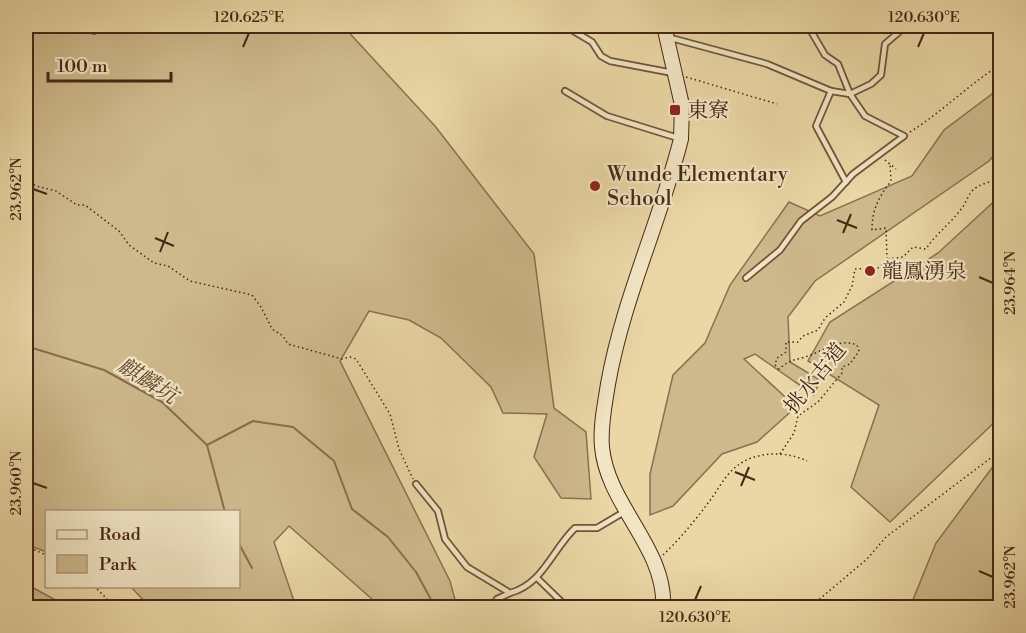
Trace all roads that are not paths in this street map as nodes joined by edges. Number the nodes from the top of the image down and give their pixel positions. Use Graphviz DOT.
graph roads {
  1 [pos="82,26"];
  2 [pos="98,26"];
  3 [pos="565,26"];
  4 [pos="808,26"];
  5 [pos="665,31"];
  6 [pos="899,32"];
  7 [pos="676,74"];
  8 [pos="565,91"];
  9 [pos="831,91"];
  10 [pos="850,94"];
  11 [pos="681,139"];
  12 [pos="846,182"];
  13 [pos="746,278"];
  14 [pos="416,484"];
  15 [pos="626,511"];
  16 [pos="537,578"];
  17 [pos="510,593"];
  18 [pos="490,608"];
  19 [pos="568,608"];
  20 [pos="663,608"];
  1 -- 2 [label="lane"];
  3 -- 7 [label="lane"];
  4 -- 10 [label="lane"];
  5 -- 7 [label="main road"];
  5 -- 9 [label="lane"];
  6 -- 10 [label="lane"];
  7 -- 11 [label="main road"];
  8 -- 11 [label="lane"];
  9 -- 10 [label="lane"];
  9 -- 12 [label="lane"];
  10 -- 12 [label="lane"];
  11 -- 15 [label="main road"];
  12 -- 13 [label="lane"];
  14 -- 17 [label="lane"];
  15 -- 16 [label="lane"];
  15 -- 20 [label="main road"];
  16 -- 17 [label="lane"];
  16 -- 19 [label="lane"];
  17 -- 18 [label="lane"];
}
